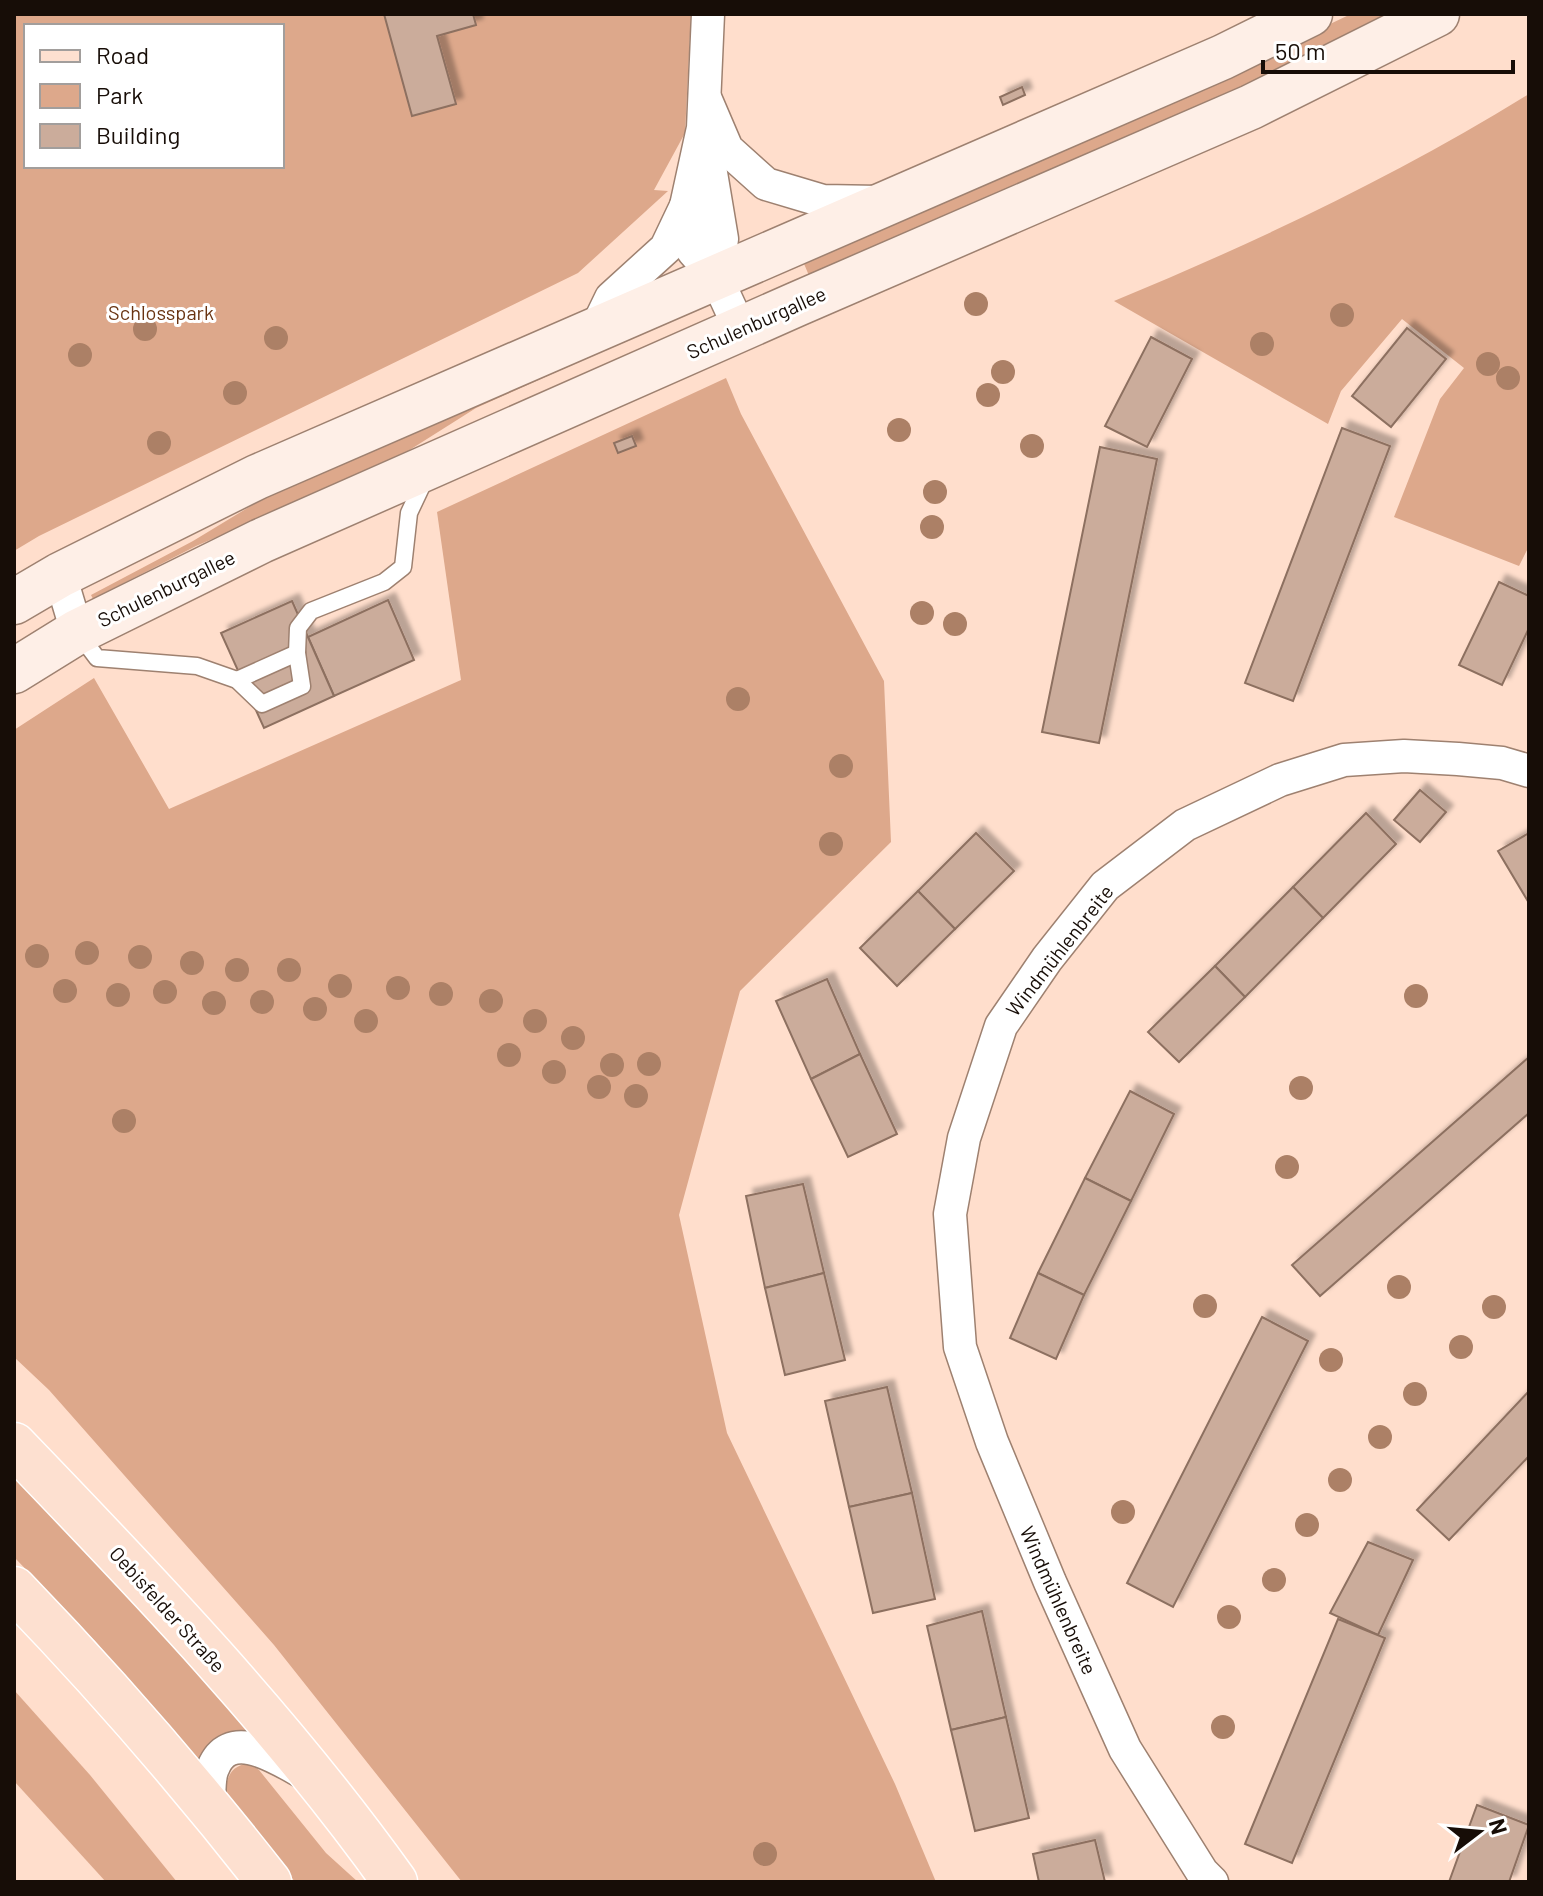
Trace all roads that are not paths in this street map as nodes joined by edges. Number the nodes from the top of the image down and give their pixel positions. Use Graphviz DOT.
graph roads {
  1 [pos="708,14"];
  2 [pos="1310,14"];
  3 [pos="1437,14"];
  4 [pos="704,112"];
  5 [pos="886,202"];
  6 [pos="686,206"];
  7 [pos="716,277"];
  8 [pos="596,329"];
  9 [pos="740,329"];
  10 [pos="431,468"];
  11 [pos="60,575"];
  12 [pos="14,602"];
  13 [pos="77,632"];
  14 [pos="297,653"];
  15 [pos="14,671"];
  16 [pos="237,680"];
  17 [pos="1529,771"];
  18 [pos="14,1445"];
  19 [pos="14,1589"];
  20 [pos="316,1779"];
  21 [pos="209,1806"];
  22 [pos="269,1882"];
  23 [pos="395,1882"];
  24 [pos="1212,1882"];
  1 -- 4 [label="street"];
  2 -- 5 [label="street"];
  3 -- 9 [label="street, Schulenburgallee"];
  4 -- 5 [label="street"];
  4 -- 6 [label="street"];
  4 -- 7 [label="street"];
  5 -- 7 [label="street"];
  6 -- 7 [label="street"];
  6 -- 8 [label="street"];
  7 -- 8 [label="street"];
  7 -- 9 [label="street"];
  8 -- 11 [label="street"];
  9 -- 10 [label="street, Schulenburgallee"];
  10 -- 13 [label="street, Schulenburgallee"];
  10 -- 14 [label="lane"];
  11 -- 12 [label="street"];
  11 -- 13 [label="street, Schulenburgallee"];
  13 -- 15 [label="street, Schulenburgallee"];
  13 -- 16 [label="lane"];
  14 -- 16 [label="lane"];
  14 -- 16 [label="lane"];
  17 -- 24 [label="street, Windmühlenbreite"];
  18 -- 20 [label="main road, Oebisfelder Straße"];
  19 -- 21 [label="main road"];
  20 -- 21 [label="street, Oebisfelder Straße"];
  20 -- 23 [label="main road, Oebisfelder Straße"];
  21 -- 22 [label="main road"];
}
